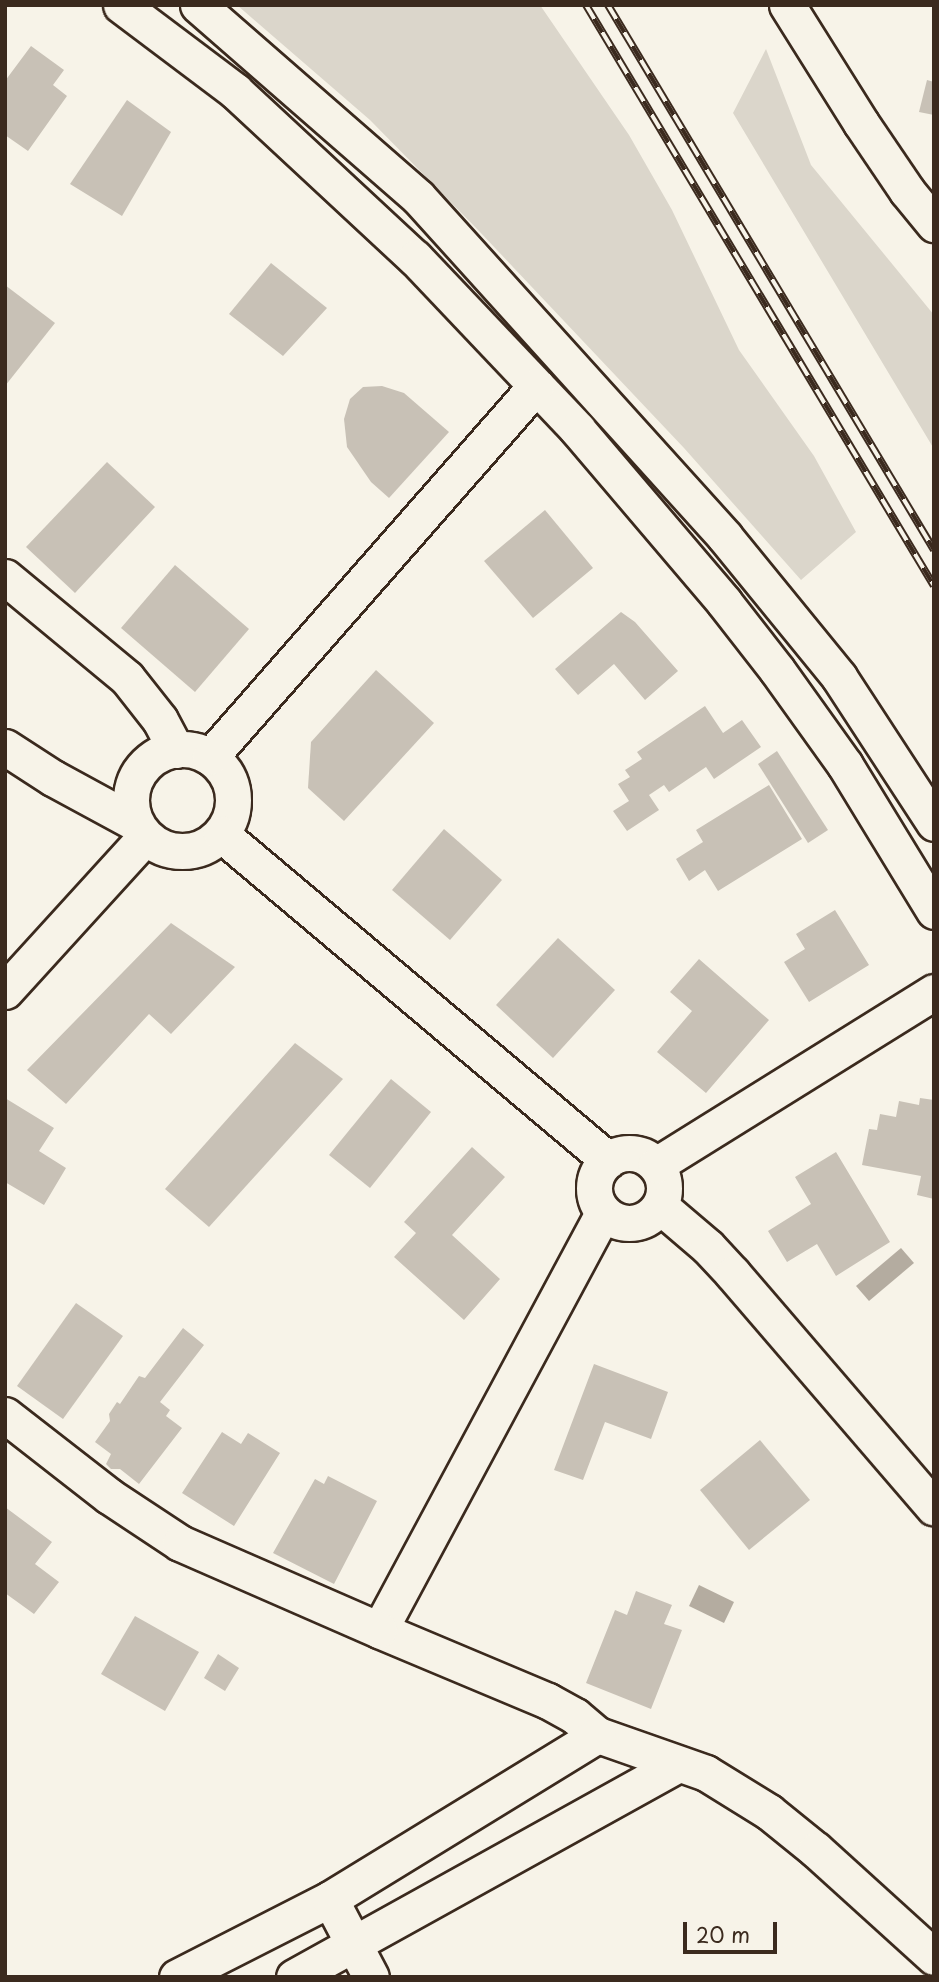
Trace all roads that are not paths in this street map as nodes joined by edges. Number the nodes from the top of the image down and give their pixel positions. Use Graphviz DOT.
graph roads {
  1 [pos="121,5"];
  2 [pos="198,5"];
  3 [pos="787,5"];
  4 [pos="934,224"];
  5 [pos="536,386"];
  6 [pos="5,577"];
  7 [pos="5,747"];
  8 [pos="176,750"];
  9 [pos="210,758"];
  10 [pos="934,823"];
  11 [pos="141,830"];
  12 [pos="221,834"];
  13 [pos="934,911"];
  14 [pos="5,991"];
  15 [pos="934,992"];
  16 [pos="608,1160"];
  17 [pos="656,1165"];
  18 [pos="660,1206"];
  19 [pos="603,1213"];
  20 [pos="5,1415"];
  21 [pos="934,1508"];
  22 [pos="379,1630"];
  23 [pos="598,1735"];
  24 [pos="677,1765"];
  25 [pos="330,1899"];
  26 [pos="354,1943"];
  27 [pos="934,1957"];
  28 [pos="177,1977"];
  29 [pos="294,1977"];
  30 [pos="371,1977"];
  1 -- 5 [label="street"];
  2 -- 10 [label="street"];
  3 -- 4 [label="street"];
  5 -- 9 [label="street"];
  5 -- 13 [label="street"];
  6 -- 8 [label="street"];
  7 -- 11 [label="street"];
  8 -- 9 [label="street"];
  8 -- 11 [label="street"];
  9 -- 12 [label="street"];
  11 -- 12 [label="street"];
  11 -- 14 [label="street"];
  12 -- 16 [label="street"];
  15 -- 17 [label="street"];
  16 -- 17 [label="street"];
  16 -- 19 [label="street"];
  17 -- 18 [label="street"];
  18 -- 19 [label="street"];
  18 -- 21 [label="street"];
  19 -- 22 [label="street"];
  20 -- 22 [label="street"];
  22 -- 23 [label="street"];
  23 -- 24 [label="street"];
  23 -- 25 [label="street"];
  24 -- 26 [label="street"];
  24 -- 27 [label="street"];
  25 -- 26 [label="street"];
  25 -- 28 [label="street"];
  26 -- 29 [label="street"];
  26 -- 30 [label="street"];
}
